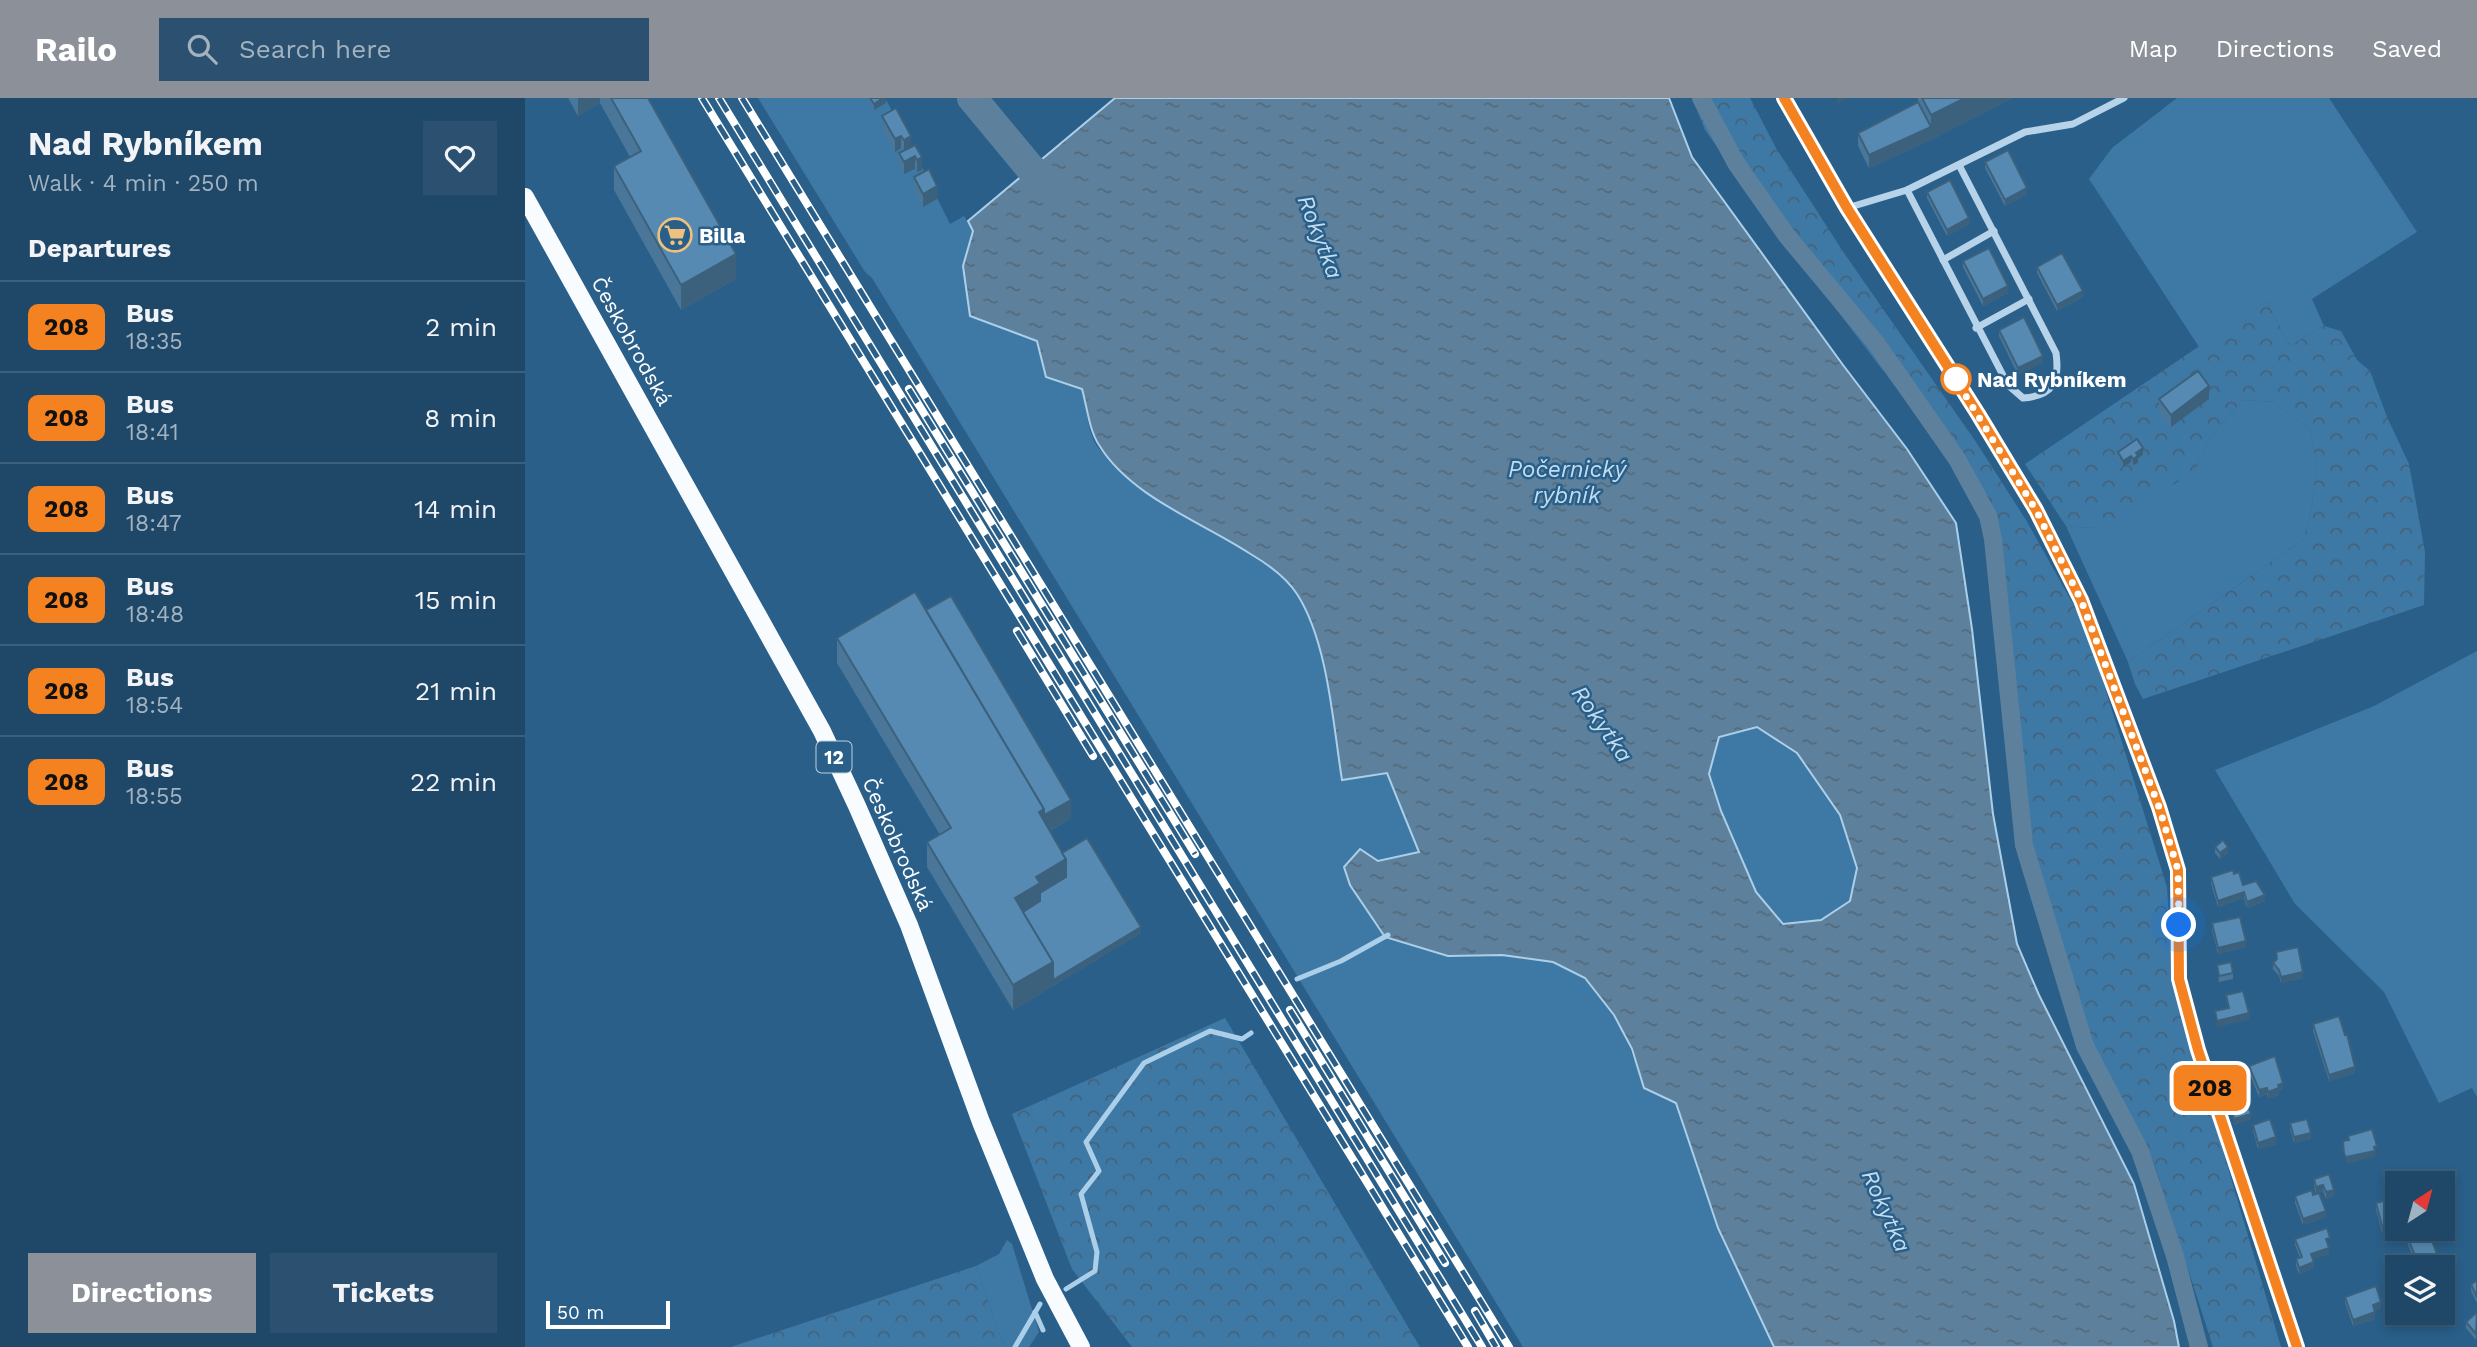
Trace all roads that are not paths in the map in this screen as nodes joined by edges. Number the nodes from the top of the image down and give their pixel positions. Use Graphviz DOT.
graph roads {
  1 [pos="1784,98"];
  2 [pos="2124,98"];
  3 [pos="1959,166"];
  4 [pos="1907,190"];
  5 [pos="525,197"];
  6 [pos="1847,208"];
  7 [pos="1994,231"];
  8 [pos="1943,260"];
  9 [pos="2029,299"];
  10 [pos="1976,328"];
  11 [pos="1081,1347"];
  12 [pos="2297,1347"];
  1 -- 6 [label="street"];
  2 -- 3 [label="street"];
  3 -- 4 [label="street"];
  3 -- 7 [label="street"];
  4 -- 6 [label="street"];
  4 -- 8 [label="street"];
  5 -- 11 [label="main road, Českobrodská / 12"];
  6 -- 12 [label="street"];
  7 -- 8 [label="street"];
  7 -- 9 [label="street"];
  8 -- 10 [label="street"];
  9 -- 10 [label="street"];
  9 -- 10 [label="street"];
}
